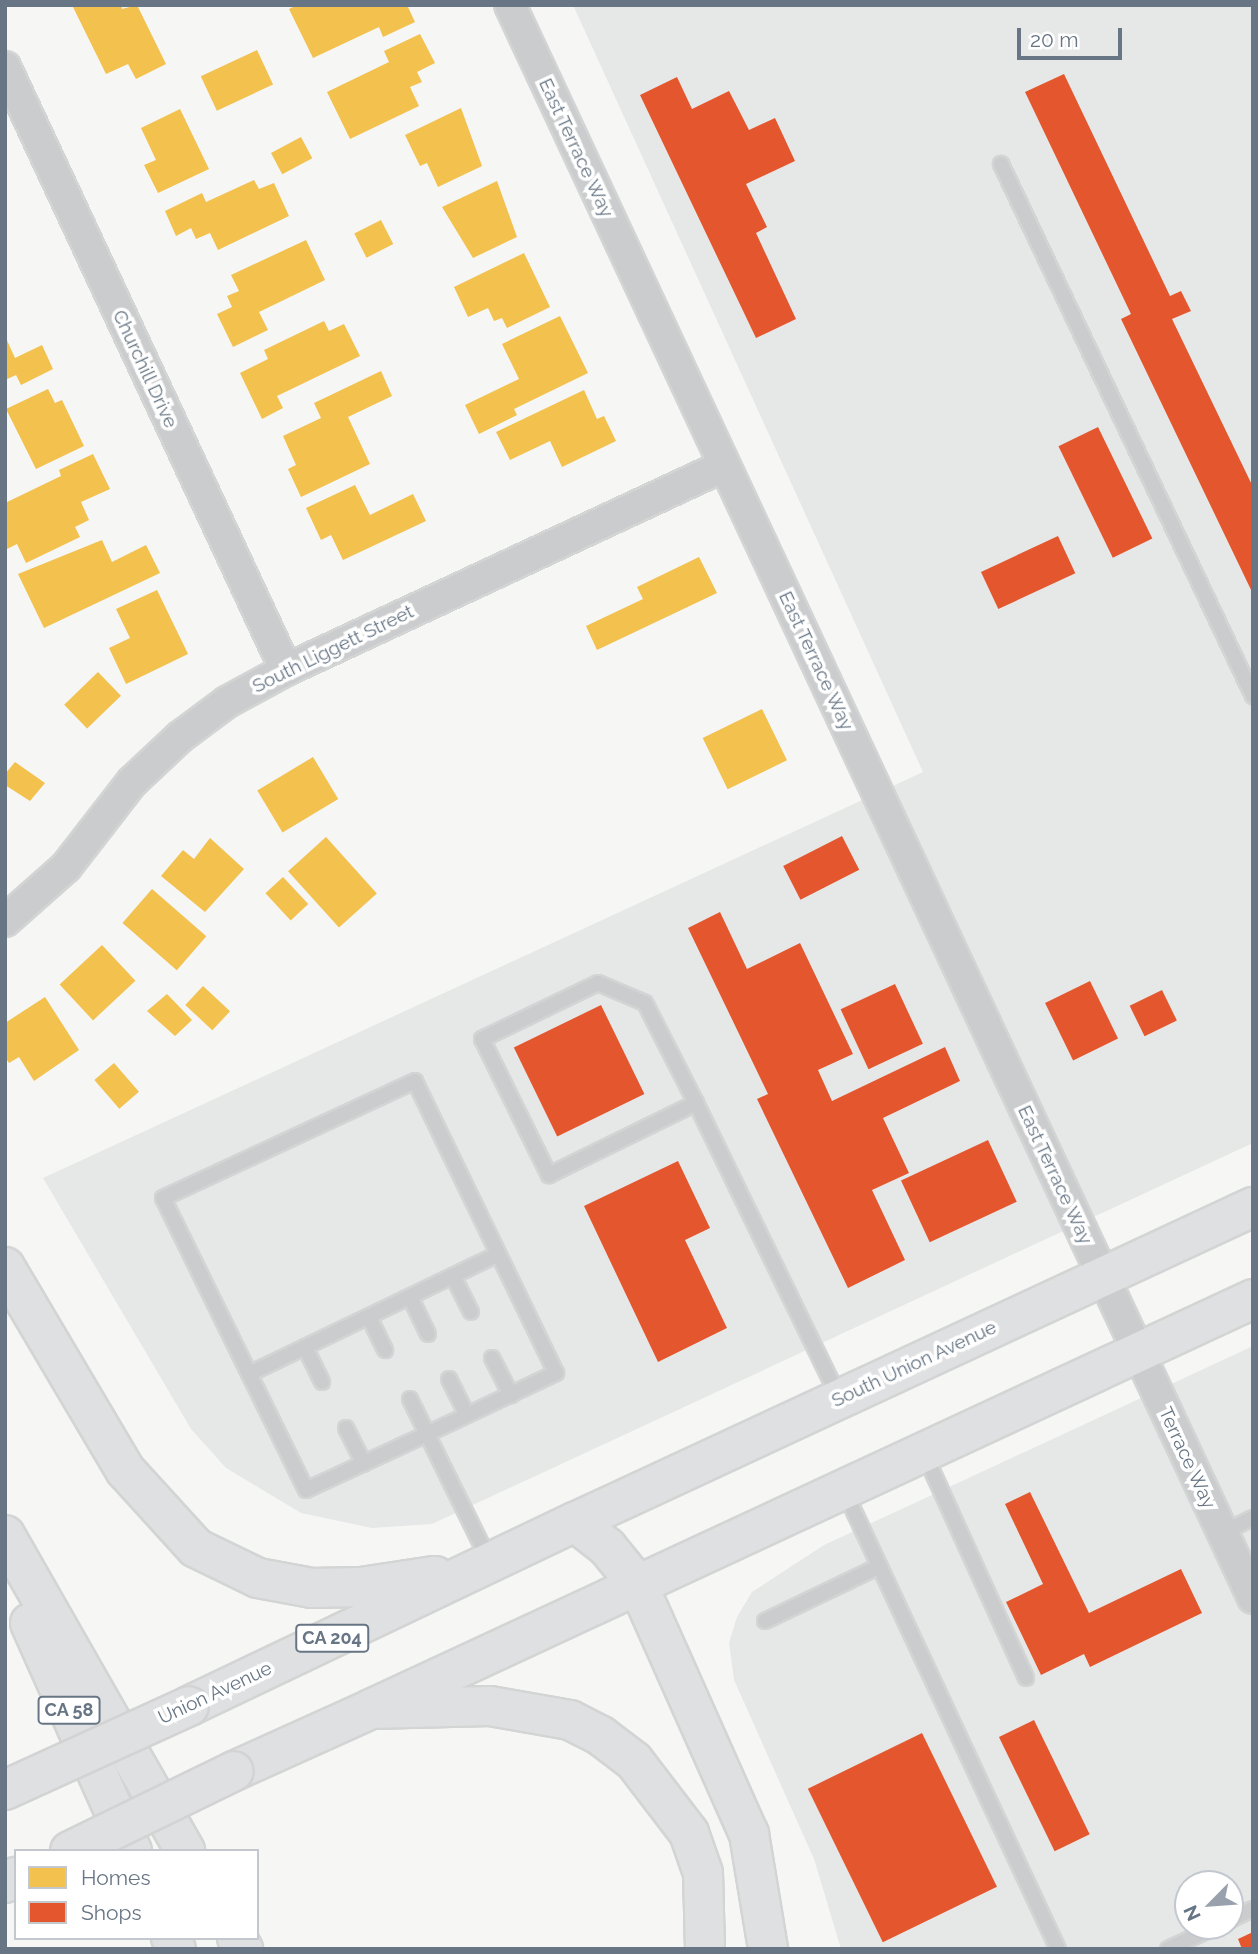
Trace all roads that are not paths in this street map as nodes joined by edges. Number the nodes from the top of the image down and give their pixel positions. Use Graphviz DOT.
graph roads {
  1 [pos="510,5"];
  2 [pos="5,67"];
  3 [pos="1001,164"];
  4 [pos="724,466"];
  5 [pos="286,670"];
  6 [pos="1253,696"];
  7 [pos="5,921"];
  8 [pos="696,1103"];
  9 [pos="1253,1207"];
  10 [pos="498,1254"];
  11 [pos="5,1267"];
  12 [pos="453,1276"];
  13 [pos="1103,1277"];
  14 [pos="410,1297"];
  15 [pos="1253,1299"];
  16 [pos="471,1312"];
  17 [pos="369,1317"];
  18 [pos="1122,1318"];
  19 [pos="428,1334"];
  20 [pos="305,1347"];
  21 [pos="385,1350"];
  22 [pos="1138,1352"];
  23 [pos="492,1358"];
  24 [pos="249,1374"];
  25 [pos="449,1379"];
  26 [pos="322,1382"];
  27 [pos="511,1395"];
  28 [pos="410,1399"];
  29 [pos="839,1399"];
  30 [pos="467,1416"];
  31 [pos="346,1429"];
  32 [pos="427,1434"];
  33 [pos="923,1452"];
  34 [pos="364,1464"];
  35 [pos="844,1489"];
  36 [pos="1253,1518"];
  37 [pos="575,1522"];
  38 [pos="1222,1533"];
  39 [pos="5,1535"];
  40 [pos="880,1566"];
  41 [pos="483,1567"];
  42 [pos="5,1569"];
  43 [pos="638,1585"];
  44 [pos="1253,1598"];
  45 [pos="765,1621"];
  46 [pos="1027,1678"];
  47 [pos="371,1709"];
  48 [pos="5,1790"];
  49 [pos="74,1849"];
  50 [pos="131,1849"];
  51 [pos="183,1849"];
  52 [pos="1187,1940"];
  53 [pos="705,1949"];
  54 [pos="768,1949"];
  55 [pos="1058,1949"];
  56 [pos="1168,1949"];
  1 -- 4 [label="street, East Terrace Way"];
  2 -- 5 [label="street, Churchill Drive"];
  3 -- 6 [label="lane"];
  4 -- 5 [label="street, South Liggett Street"];
  4 -- 13 [label="street, East Terrace Way"];
  5 -- 7 [label="street, South Liggett Street"];
  8 -- 8 [label="lane"];
  8 -- 29 [label="lane"];
  9 -- 13 [label="main road, South Union Avenue"];
  10 -- 12 [label="lane"];
  10 -- 24 [label="lane"];
  10 -- 27 [label="lane"];
  11 -- 41 [label="main road"];
  12 -- 14 [label="lane"];
  12 -- 16 [label="lane"];
  13 -- 18 [label="street, East Terrace Way"];
  13 -- 29 [label="main road, South Union Avenue"];
  14 -- 17 [label="lane"];
  14 -- 19 [label="lane"];
  15 -- 22 [label="main road"];
  17 -- 20 [label="lane"];
  17 -- 21 [label="lane"];
  18 -- 22 [label="street, Terrace Way"];
  20 -- 24 [label="lane"];
  20 -- 26 [label="lane"];
  22 -- 33 [label="main road"];
  22 -- 38 [label="street, Terrace Way"];
  23 -- 27 [label="lane"];
  24 -- 34 [label="lane"];
  25 -- 30 [label="lane"];
  27 -- 30 [label="lane"];
  28 -- 32 [label="lane"];
  29 -- 37 [label="main road, South Union Avenue"];
  30 -- 32 [label="lane"];
  31 -- 34 [label="lane"];
  32 -- 34 [label="lane"];
  32 -- 41 [label="lane"];
  33 -- 35 [label="main road"];
  33 -- 46 [label="lane"];
  35 -- 40 [label="lane"];
  35 -- 43 [label="main road"];
  36 -- 38 [label="lane"];
  37 -- 41 [label="main road, Union Avenue / CA 204"];
  37 -- 43 [label="main road"];
  38 -- 44 [label="street, Terrace Way"];
  39 -- 51 [label="main road"];
  40 -- 45 [label="lane"];
  40 -- 55 [label="lane"];
  41 -- 48 [label="main road, Union Avenue / CA 204, bridge"];
  42 -- 50 [label="main road, CA 58"];
  43 -- 47 [label="main road"];
  43 -- 54 [label="main road"];
  47 -- 49 [label="main road, bridge"];
  47 -- 53 [label="main road"];
  52 -- 56 [label="lane"];
}
